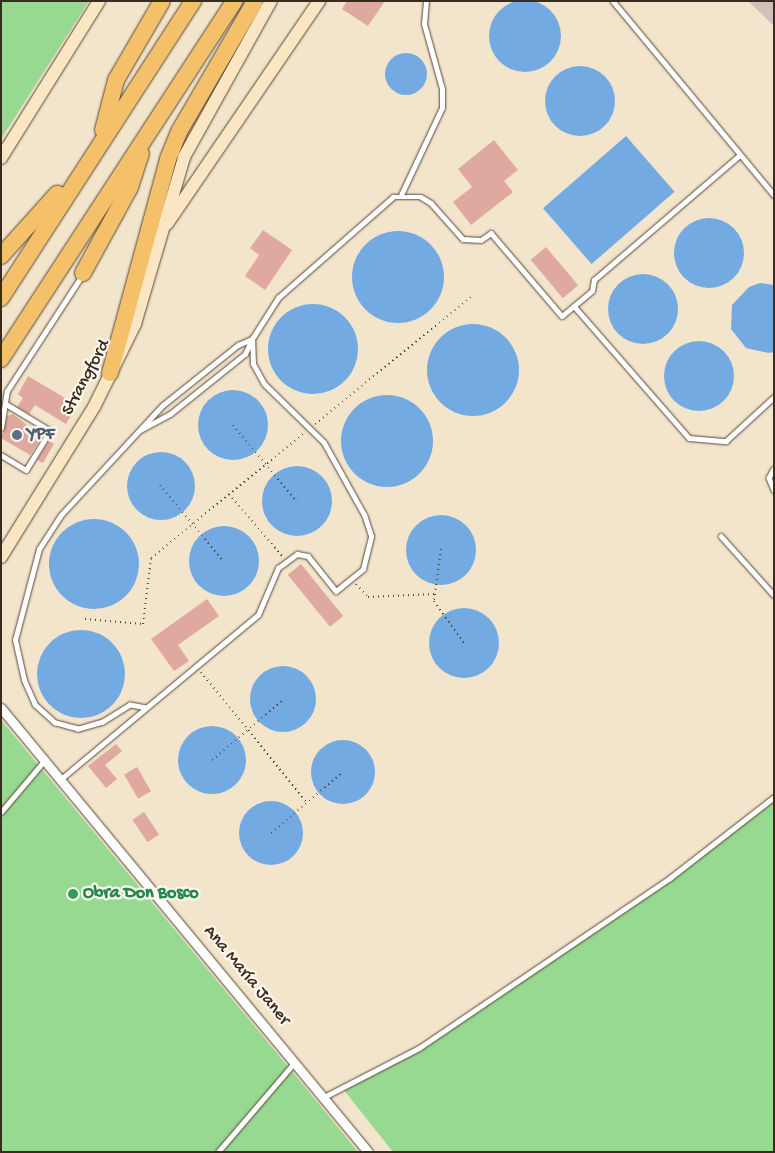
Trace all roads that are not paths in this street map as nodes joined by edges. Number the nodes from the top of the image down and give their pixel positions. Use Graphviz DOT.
graph roads {
  1 [pos="99,1"];
  2 [pos="162,1"];
  3 [pos="193,1"];
  4 [pos="234,1"];
  5 [pos="255,1"];
  6 [pos="271,1"];
  7 [pos="319,1"];
  8 [pos="426,1"];
  9 [pos="613,1"];
  10 [pos="146,138"];
  11 [pos="95,151"];
  12 [pos="740,155"];
  13 [pos="1,158"];
  14 [pos="401,195"];
  15 [pos="774,195"];
  16 [pos="163,230"];
  17 [pos="1,256"];
  18 [pos="83,273"];
  19 [pos="1,298"];
  20 [pos="574,306"];
  21 [pos="252,339"];
  22 [pos="1,359"];
  23 [pos="110,373"];
  24 [pos="774,398"];
  25 [pos="5,404"];
  26 [pos="1,428"];
  27 [pos="136,432"];
  28 [pos="1,455"];
  29 [pos="774,469"];
  30 [pos="774,490"];
  31 [pos="721,536"];
  32 [pos="1,557"];
  33 [pos="774,595"];
  34 [pos="1,708"];
  35 [pos="146,708"];
  36 [pos="44,760"];
  37 [pos="61,779"];
  38 [pos="774,797"];
  39 [pos="1,812"];
  40 [pos="295,1061"];
  41 [pos="324,1097"];
  42 [pos="218,1152"];
  43 [pos="368,1152"];
  1 -- 13 [label="street"];
  2 -- 11 [label="highway"];
  3 -- 11 [label="highway"];
  4 -- 10 [label="highway"];
  5 -- 23 [label="highway"];
  6 -- 16 [label="street, Strangford"];
  7 -- 16 [label="street, Strangford"];
  8 -- 14 [label="lane"];
  9 -- 12 [label="lane"];
  10 -- 18 [label="highway"];
  10 -- 22 [label="highway"];
  11 -- 17 [label="highway"];
  11 -- 19 [label="highway"];
  12 -- 15 [label="lane"];
  12 -- 20 [label="lane"];
  14 -- 20 [label="lane"];
  14 -- 21 [label="lane"];
  16 -- 23 [label="street, Strangford"];
  18 -- 25 [label="lane"];
  20 -- 24 [label="lane"];
  21 -- 27 [label="lane"];
  21 -- 27 [label="lane"];
  21 -- 35 [label="lane"];
  23 -- 32 [label="street, Strangford"];
  25 -- 26 [label="lane"];
  25 -- 28 [label="lane"];
  27 -- 35 [label="lane"];
  29 -- 30 [label="lane"];
  31 -- 33 [label="lane"];
  34 -- 36 [label="street, Ana María Janer"];
  35 -- 37 [label="lane"];
  36 -- 37 [label="street, Ana María Janer"];
  36 -- 39 [label="lane"];
  37 -- 40 [label="street, Ana María Janer"];
  38 -- 41 [label="lane"];
  40 -- 41 [label="street, Ana María Janer"];
  40 -- 42 [label="lane"];
  41 -- 43 [label="street, Ana María Janer"];
}
